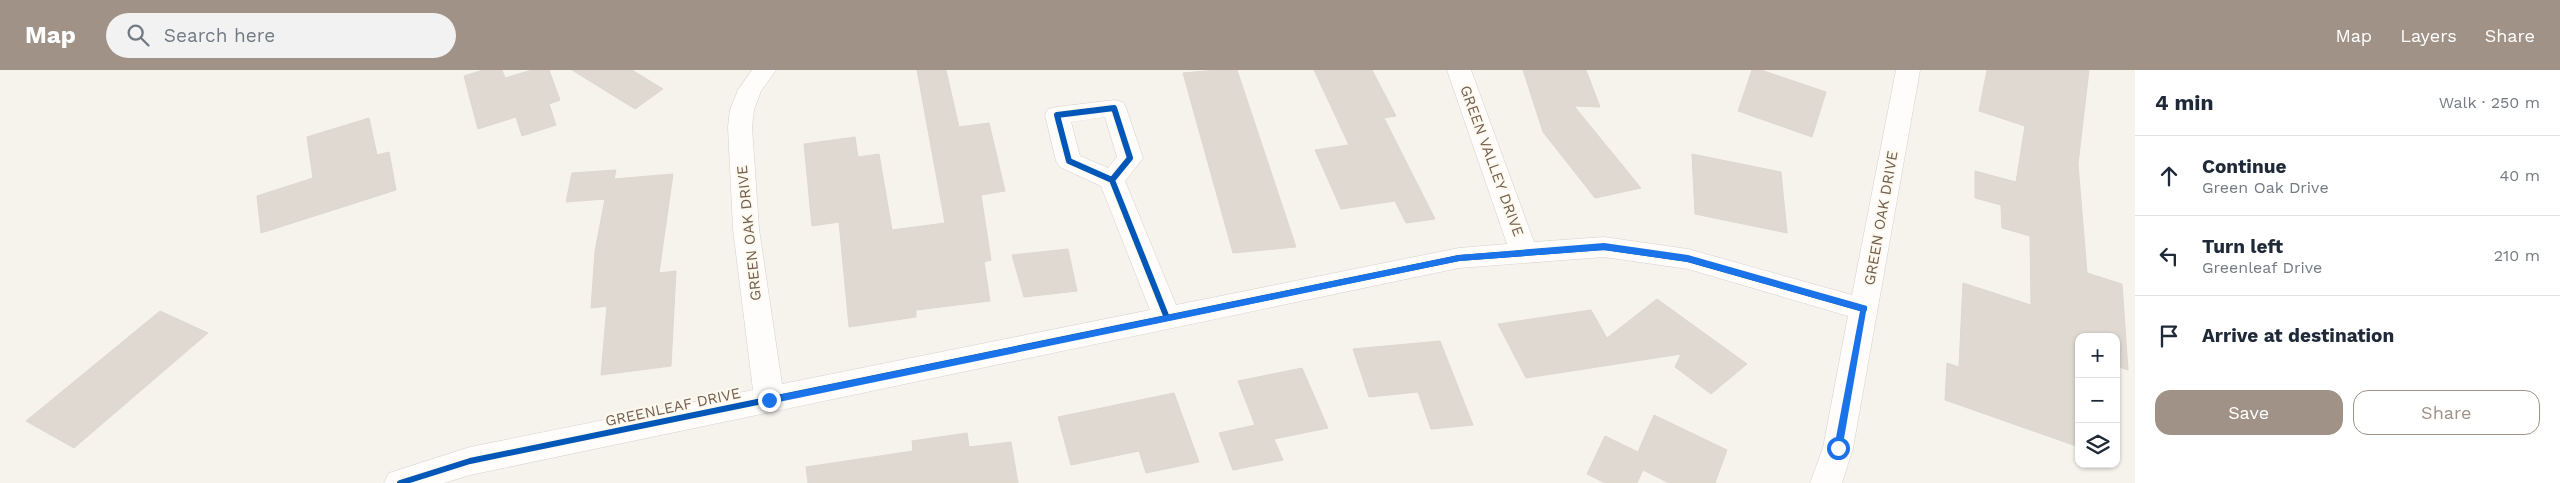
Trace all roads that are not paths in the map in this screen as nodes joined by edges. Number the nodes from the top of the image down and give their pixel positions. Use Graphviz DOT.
graph roads {
  1 [pos="764,70"];
  2 [pos="1459,70"];
  3 [pos="1908,70"];
  4 [pos="1112,180"];
  5 [pos="1524,253"];
  6 [pos="1864,308"];
  7 [pos="1167,318"];
  8 [pos="769,400"];
  9 [pos="400,483"];
  10 [pos="1826,483"];
  1 -- 8 [label="street, GREEN OAK DRIVE"];
  2 -- 5 [label="street, GREEN VALLEY DRIVE"];
  3 -- 6 [label="street, GREEN OAK DRIVE"];
  4 -- 7 [label="street"];
  5 -- 6 [label="street, GREENLEAF DRIVE"];
  5 -- 7 [label="street, GREENLEAF DRIVE"];
  6 -- 10 [label="street, GREEN OAK DRIVE"];
  7 -- 8 [label="street, GREENLEAF DRIVE"];
  8 -- 9 [label="street, GREENLEAF DRIVE"];
}
